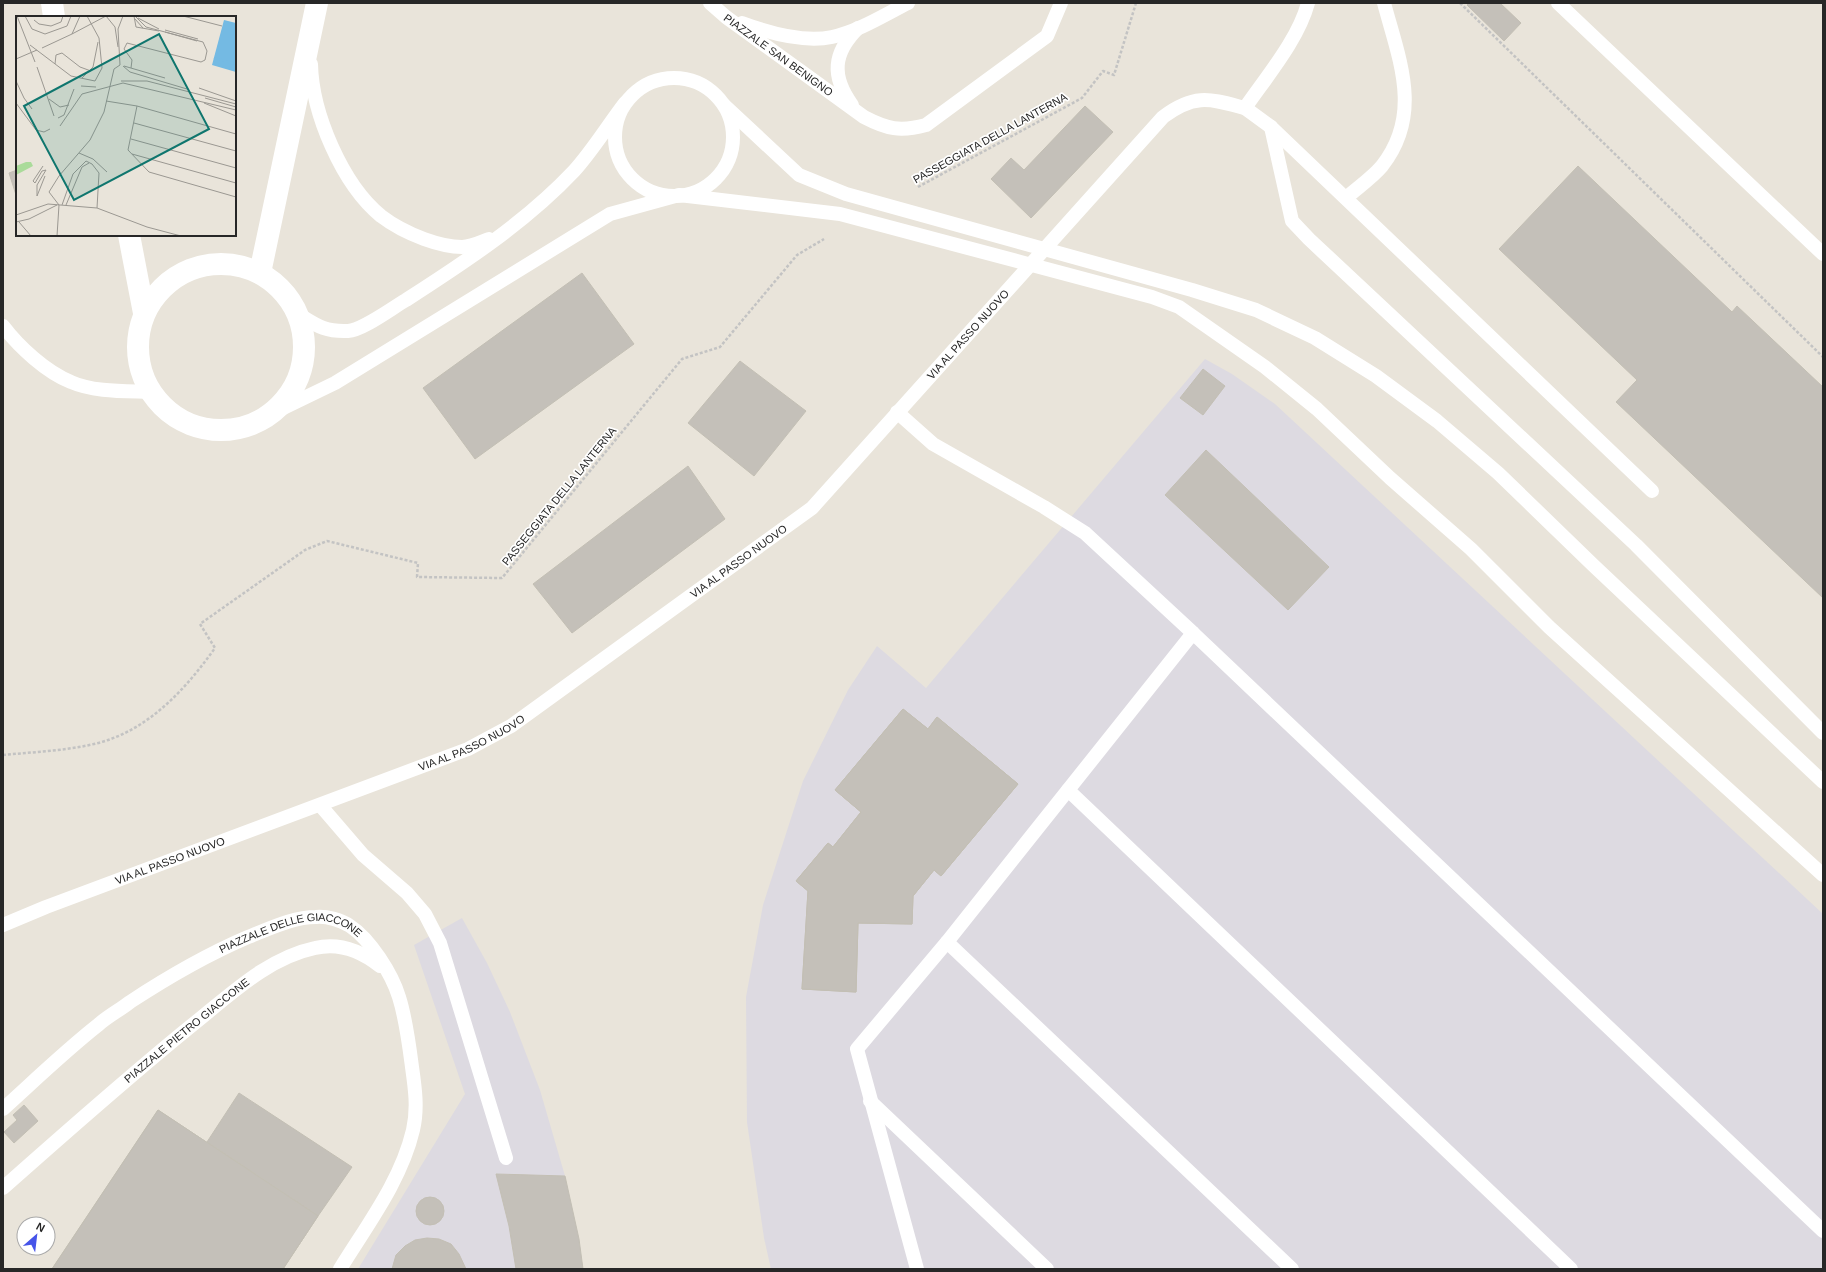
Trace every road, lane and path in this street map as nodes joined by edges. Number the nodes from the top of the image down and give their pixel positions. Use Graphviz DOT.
graph roads {
  1 [pos="52,3"];
  2 [pos="317,3"];
  3 [pos="710,3"];
  4 [pos="908,3"];
  5 [pos="1061,3"];
  6 [pos="1136,3"];
  7 [pos="1308,3"];
  8 [pos="1384,3"];
  9 [pos="1460,3"];
  10 [pos="1558,3"];
  11 [pos="54,16"];
  12 [pos="726,17"];
  13 [pos="859,28"];
  14 [pos="311,34"];
  15 [pos="625,103"];
  16 [pos="724,105"];
  17 [pos="1245,108"];
  18 [pos="864,117"];
  19 [pos="1271,128"];
  20 [pos="913,189"];
  21 [pos="679,195"];
  22 [pos="1346,198"];
  23 [pos="129,236"];
  24 [pos="499,236"];
  25 [pos="829,237"];
  26 [pos="1823,254"];
  27 [pos="260,273"];
  28 [pos="144,312"];
  29 [pos="298,314"];
  30 [pos="3,326"];
  31 [pos="1823,357"];
  32 [pos="150,392"];
  33 [pos="897,412"];
  34 [pos="271,414"];
  35 [pos="1652,490"];
  36 [pos="1193,633"];
  37 [pos="1823,733"];
  38 [pos="3,755"];
  39 [pos="1823,782"];
  40 [pos="1068,790"];
  41 [pos="320,804"];
  42 [pos="1823,875"];
  43 [pos="3,925"];
  44 [pos="947,942"];
  45 [pos="392,979"];
  46 [pos="870,1100"];
  47 [pos="3,1109"];
  48 [pos="506,1158"];
  49 [pos="3,1188"];
  50 [pos="1823,1232"];
  51 [pos="340,1269"];
  52 [pos="917,1269"];
  53 [pos="1046,1269"];
  54 [pos="1292,1269"];
  55 [pos="1571,1269"];
  1 -- 11 [label="street"];
  2 -- 14 [label="street"];
  3 -- 12 [label="lane"];
  4 -- 13 [label="lane, PIAZZALE SAN BENIGNO"];
  5 -- 18 [label="lane, PIAZZALE SAN BENIGNO"];
  6 -- 20 [label="path, PASSEGGIATA DELLA LANTERNA"];
  7 -- 17 [label="lane"];
  8 -- 22 [label="lane"];
  9 -- 31 [label="path"];
  10 -- 26 [label="lane"];
  12 -- 13 [label="lane, PIAZZALE SAN BENIGNO"];
  12 -- 18 [label="lane, PIAZZALE SAN BENIGNO"];
  13 -- 18 [label="lane, PIAZZALE SAN BENIGNO"];
  14 -- 24 [label="lane"];
  14 -- 27 [label="street"];
  15 -- 16 [label="lane"];
  15 -- 21 [label="lane"];
  15 -- 24 [label="lane"];
  16 -- 21 [label="lane"];
  16 -- 39 [label="lane"];
  17 -- 19 [label="lane"];
  17 -- 33 [label="lane, VIA AL PASSO NUOVO"];
  19 -- 22 [label="lane"];
  19 -- 37 [label="lane"];
  21 -- 34 [label="lane"];
  21 -- 42 [label="lane"];
  22 -- 35 [label="lane"];
  23 -- 28 [label="street"];
  24 -- 29 [label="lane"];
  25 -- 38 [label="path, PASSEGGIATA DELLA LANTERNA"];
  27 -- 28 [label="street"];
  27 -- 29 [label="street"];
  28 -- 32 [label="street"];
  29 -- 34 [label="street"];
  30 -- 32 [label="lane"];
  32 -- 34 [label="street"];
  33 -- 36 [label="lane"];
  33 -- 41 [label="lane, VIA AL PASSO NUOVO"];
  36 -- 40 [label="lane"];
  36 -- 50 [label="lane"];
  40 -- 44 [label="lane"];
  40 -- 55 [label="lane"];
  41 -- 43 [label="lane, VIA AL PASSO NUOVO"];
  41 -- 48 [label="lane"];
  44 -- 46 [label="lane"];
  44 -- 54 [label="lane"];
  45 -- 47 [label="lane, PIAZZALE DELLE GIACCONE"];
  45 -- 49 [label="lane, PIAZZALE PIETRO GIACCONE"];
  45 -- 51 [label="lane, PIAZZALE DELLE GIACCONE"];
  46 -- 52 [label="lane"];
  46 -- 53 [label="lane"];
}
